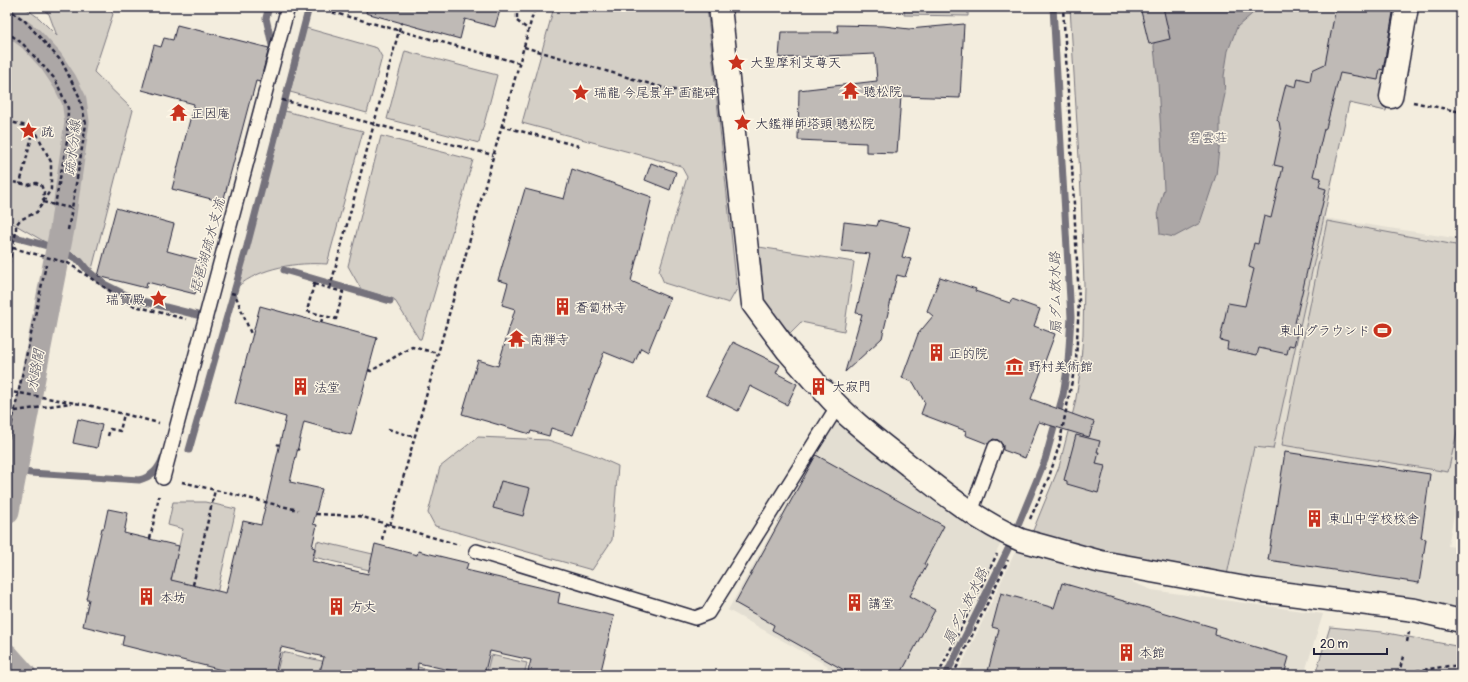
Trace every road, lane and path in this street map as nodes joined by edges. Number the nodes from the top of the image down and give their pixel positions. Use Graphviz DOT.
graph roads {
  1 [pos="288,7"];
  2 [pos="332,7"];
  3 [pos="517,7"];
  4 [pos="535,7"];
  5 [pos="720,7"];
  6 [pos="1063,7"];
  7 [pos="1407,7"];
  8 [pos="7,8"];
  9 [pos="401,23"];
  10 [pos="399,30"];
  11 [pos="529,30"];
  12 [pos="7,32"];
  13 [pos="524,47"];
  14 [pos="519,63"];
  15 [pos="706,90"];
  16 [pos="264,95"];
  17 [pos="1391,97"];
  18 [pos="1461,112"];
  19 [pos="7,121"];
  20 [pos="374,124"];
  21 [pos="501,126"];
  22 [pos="34,128"];
  23 [pos="582,147"];
  24 [pos="493,155"];
  25 [pos="7,181"];
  26 [pos="20,184"];
  27 [pos="43,202"];
  28 [pos="57,205"];
  29 [pos="70,207"];
  30 [pos="68,230"];
  31 [pos="13,248"];
  32 [pos="46,265"];
  33 [pos="7,271"];
  34 [pos="330,288"];
  35 [pos="235,294"];
  36 [pos="323,315"];
  37 [pos="189,320"];
  38 [pos="321,323"];
  39 [pos="253,335"];
  40 [pos="438,353"];
  41 [pos="368,370"];
  42 [pos="7,392"];
  43 [pos="19,393"];
  44 [pos="825,393"];
  45 [pos="74,403"];
  46 [pos="14,411"];
  47 [pos="124,414"];
  48 [pos="162,424"];
  49 [pos="388,429"];
  50 [pos="108,436"];
  51 [pos="415,437"];
  52 [pos="7,445"];
  53 [pos="994,447"];
  54 [pos="163,478"];
  55 [pos="215,490"];
  56 [pos="298,510"];
  57 [pos="971,512"];
  58 [pos="316,514"];
  59 [pos="386,524"];
  60 [pos="390,525"];
  61 [pos="1014,537"];
  62 [pos="150,539"];
  63 [pos="382,540"];
  64 [pos="476,551"];
  65 [pos="193,585"];
  66 [pos="1461,621"];
  67 [pos="1403,656"];
  68 [pos="1461,666"];
  69 [pos="1399,674"];
  70 [pos="938,675"];
  71 [pos="953,675"];
  72 [pos="1390,675"];
  1 -- 16 [label="lane"];
  2 -- 10 [label="path"];
  3 -- 11 [label="path"];
  4 -- 11 [label="path"];
  5 -- 44 [label="street"];
  6 -- 61 [label="path"];
  7 -- 17 [label="street"];
  8 -- 29 [label="path"];
  9 -- 10 [label="path"];
  10 -- 14 [label="path"];
  10 -- 20 [label="path"];
  11 -- 13 [label="path"];
  12 -- 28 [label="path"];
  13 -- 14 [label="path"];
  13 -- 15 [label="path"];
  14 -- 21 [label="path"];
  16 -- 20 [label="path"];
  16 -- 54 [label="lane"];
  17 -- 18 [label="path"];
  19 -- 22 [label="path"];
  20 -- 24 [label="path"];
  20 -- 34 [label="path"];
  21 -- 23 [label="path"];
  21 -- 24 [label="path"];
  22 -- 26 [label="path"];
  22 -- 27 [label="path"];
  24 -- 40 [label="path"];
  25 -- 26 [label="path"];
  26 -- 27 [label="path"];
  27 -- 28 [label="path"];
  27 -- 31 [label="path"];
  28 -- 29 [label="path"];
  29 -- 30 [label="path"];
  31 -- 33 [label="path"];
  31 -- 37 [label="path"];
  32 -- 43 [label="path"];
  34 -- 36 [label="path"];
  34 -- 36 [label="path"];
  35 -- 39 [label="path"];
  36 -- 38 [label="path"];
  40 -- 41 [label="path"];
  40 -- 51 [label="path"];
  42 -- 43 [label="path"];
  43 -- 45 [label="path"];
  43 -- 46 [label="path"];
  44 -- 57 [label="street"];
  44 -- 64 [label="lane"];
  45 -- 46 [label="path"];
  45 -- 47 [label="path"];
  46 -- 52 [label="path"];
  47 -- 48 [label="path"];
  47 -- 50 [label="path"];
  49 -- 51 [label="path"];
  51 -- 60 [label="path"];
  53 -- 57 [label="lane"];
  54 -- 55 [label="path"];
  54 -- 62 [label="path"];
  55 -- 56 [label="path"];
  55 -- 65 [label="path"];
  57 -- 61 [label="street"];
  58 -- 59 [label="path"];
  59 -- 60 [label="path"];
  59 -- 63 [label="path"];
  60 -- 64 [label="path"];
  61 -- 66 [label="street"];
  61 -- 70 [label="path"];
  61 -- 71 [label="path"];
  67 -- 69 [label="path"];
  68 -- 69 [label="path"];
  69 -- 72 [label="path"];
}
